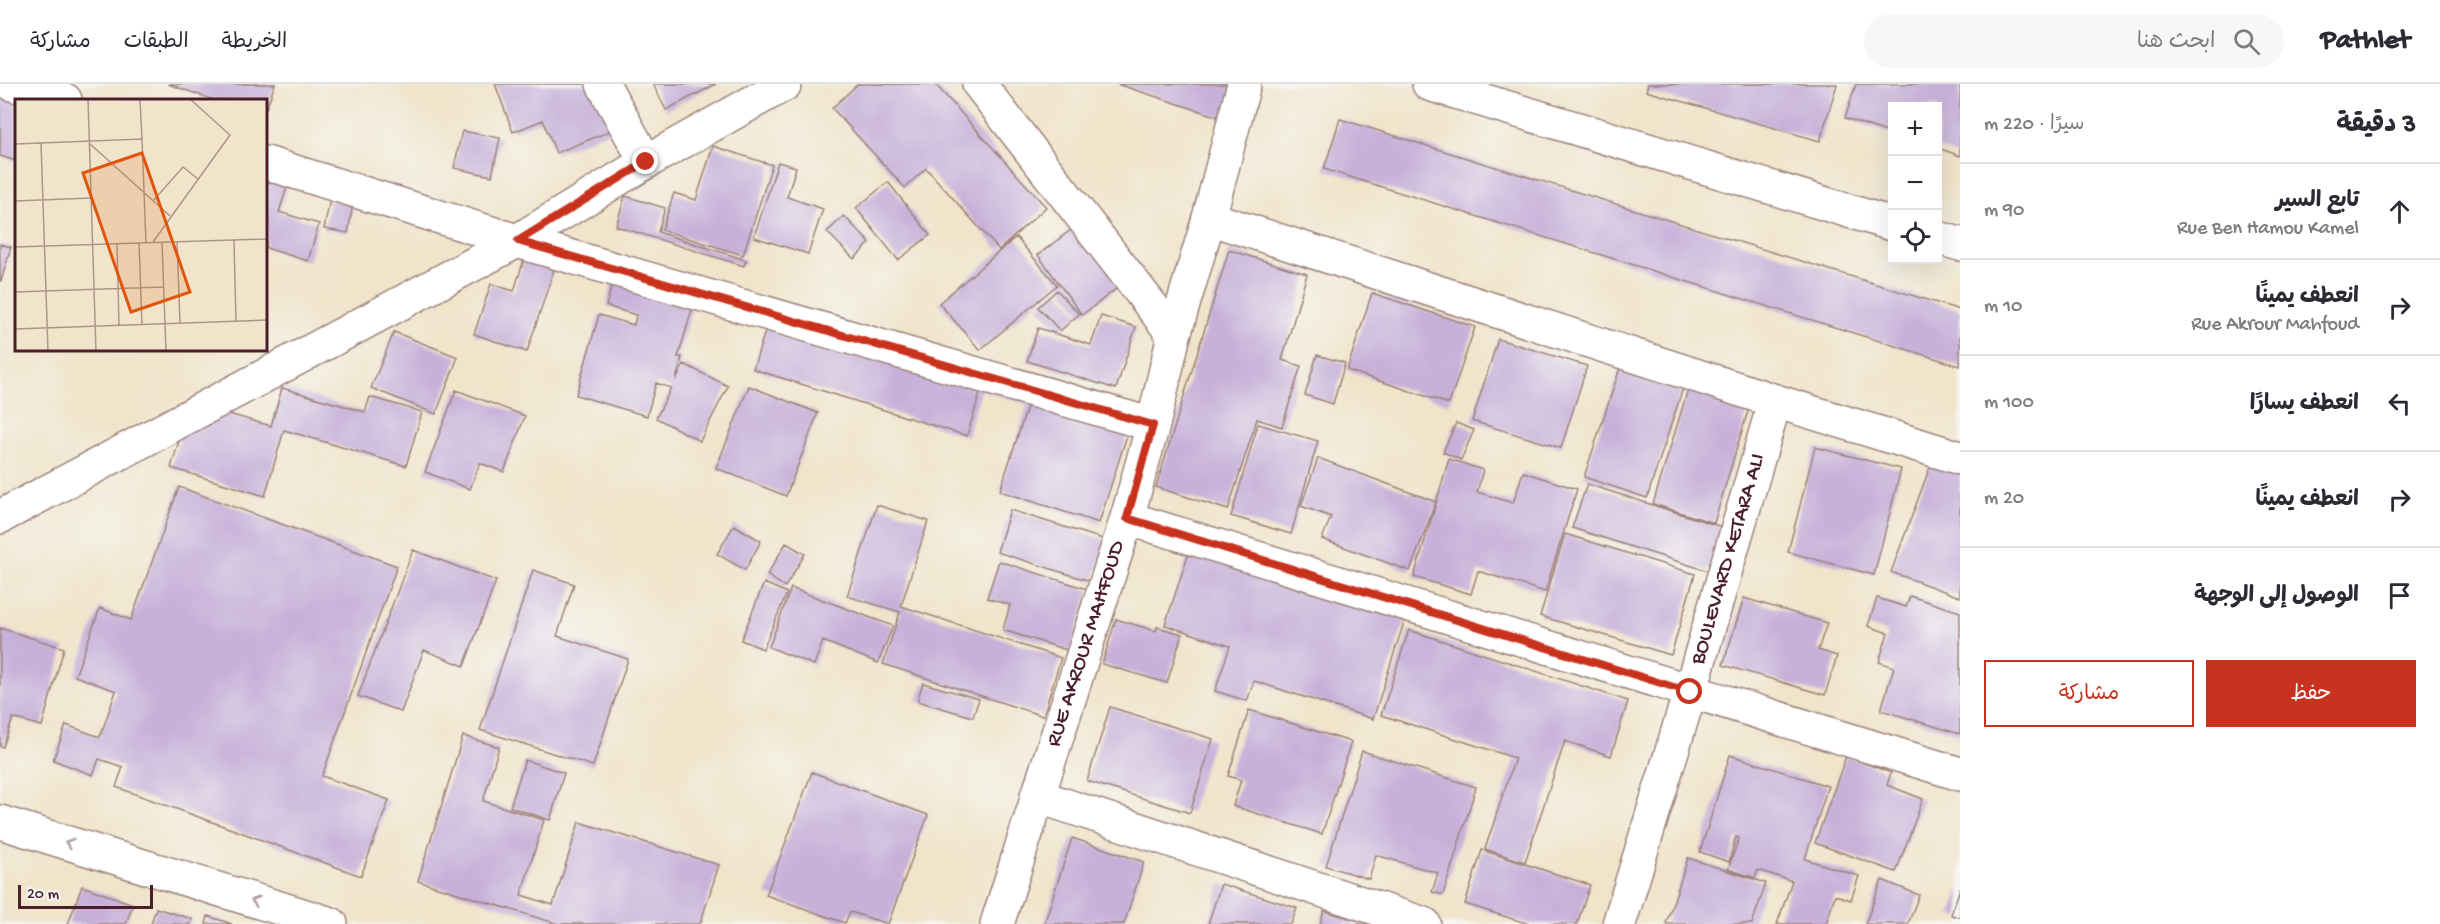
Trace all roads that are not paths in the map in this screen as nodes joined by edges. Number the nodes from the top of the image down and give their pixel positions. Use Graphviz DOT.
graph roads {
  1 [pos="12,84"];
  2 [pos="603,84"];
  3 [pos="785,84"];
  4 [pos="979,84"];
  5 [pos="1244,84"];
  6 [pos="1429,84"];
  7 [pos="62,99"];
  8 [pos="646,162"];
  9 [pos="267,163"];
  10 [pos="1209,218"];
  11 [pos="1888,222"];
  12 [pos="1942,239"];
  13 [pos="518,241"];
  14 [pos="1960,244"];
  15 [pos="1174,335"];
  16 [pos="1775,401"];
  17 [pos="1153,425"];
  18 [pos="1960,458"];
  19 [pos="0,517"];
  20 [pos="1127,518"];
  21 [pos="1690,692"];
  22 [pos="1960,774"];
  23 [pos="1037,796"];
  24 [pos="0,822"];
  25 [pos="331,924"];
  26 [pos="997,924"];
  27 [pos="1424,924"];
  28 [pos="1619,924"];
  1 -- 7 [label="street"];
  2 -- 8 [label="street"];
  3 -- 8 [label="street"];
  4 -- 15 [label="street"];
  5 -- 10 [label="street, RUE AKROUR MAHFOUD"];
  6 -- 11 [label="street"];
  8 -- 13 [label="street"];
  9 -- 13 [label="street"];
  10 -- 15 [label="street, RUE AKROUR MAHFOUD"];
  10 -- 16 [label="street"];
  12 -- 14 [label="street"];
  13 -- 17 [label="street"];
  13 -- 19 [label="street"];
  15 -- 17 [label="street, RUE AKROUR MAHFOUD"];
  16 -- 18 [label="street"];
  16 -- 21 [label="street, BOULEVARD KETARA ALI"];
  17 -- 20 [label="street, RUE AKROUR MAHFOUD"];
  20 -- 21 [label="street"];
  20 -- 23 [label="street, RUE AKROUR MAHFOUD"];
  21 -- 22 [label="street"];
  21 -- 28 [label="street, BOULEVARD KETARA ALI"];
  23 -- 26 [label="street, RUE AKROUR MAHFOUD"];
  23 -- 27 [label="street"];
  25 -- 24 [label="street, one-way"];
}
